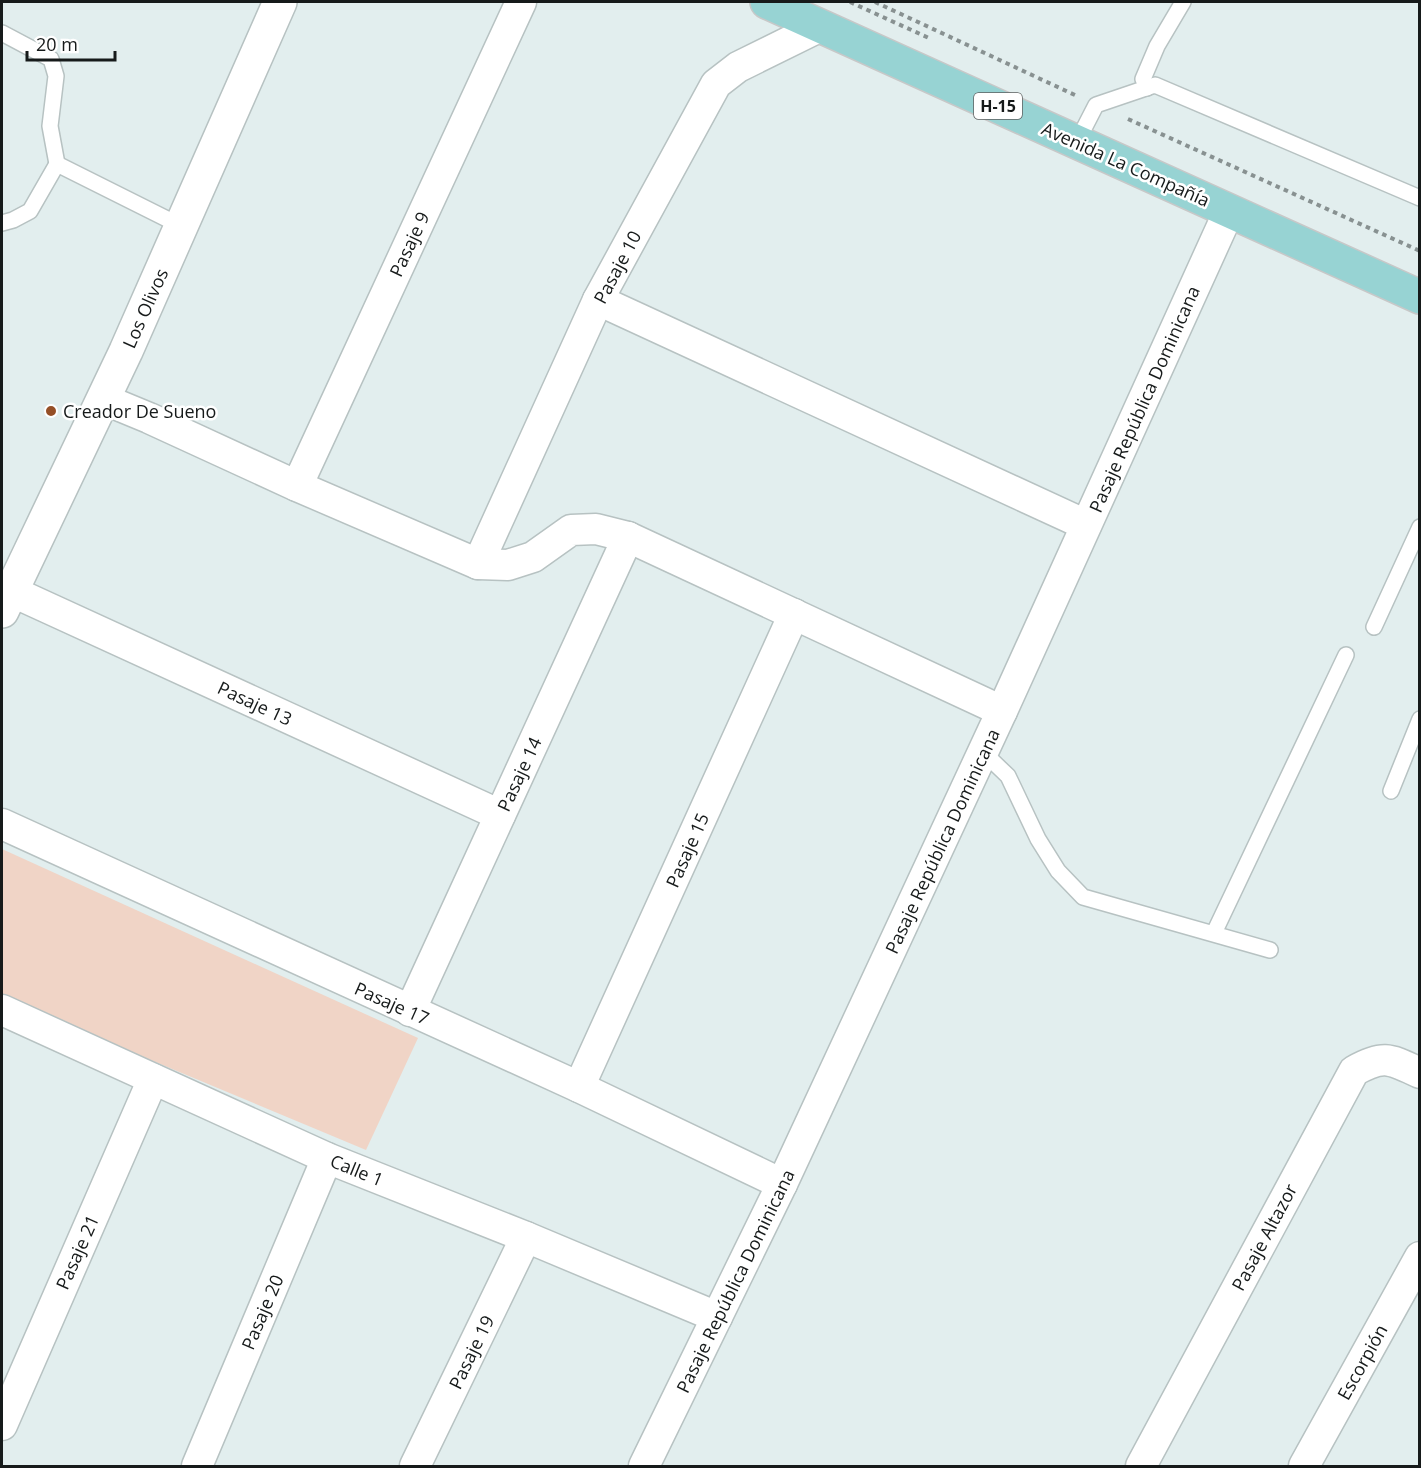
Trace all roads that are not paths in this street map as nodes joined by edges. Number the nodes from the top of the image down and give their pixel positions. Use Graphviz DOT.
graph roads {
  1 [pos="280,2"];
  2 [pos="521,2"];
  3 [pos="767,2"];
  4 [pos="1183,2"];
  5 [pos="821,26"];
  6 [pos="2,33"];
  7 [pos="1147,88"];
  8 [pos="1077,142"];
  9 [pos="57,164"];
  10 [pos="1419,198"];
  11 [pos="1229,211"];
  12 [pos="2,223"];
  13 [pos="182,226"];
  14 [pos="1419,297"];
  15 [pos="598,300"];
  16 [pos="103,399"];
  17 [pos="297,486"];
  18 [pos="1086,525"];
  19 [pos="1419,527"];
  20 [pos="628,537"];
  21 [pos="477,564"];
  22 [pos="6,601"];
  23 [pos="794,614"];
  24 [pos="1374,627"];
  25 [pos="1346,655"];
  26 [pos="1002,711"];
  27 [pos="1419,719"];
  28 [pos="983,752"];
  29 [pos="1391,791"];
  30 [pos="500,815"];
  31 [pos="2,824"];
  32 [pos="1214,933"];
  33 [pos="1270,950"];
  34 [pos="2,1010"];
  35 [pos="410,1011"];
  36 [pos="1419,1073"];
  37 [pos="153,1079"];
  38 [pos="579,1087"];
  39 [pos="327,1158"];
  40 [pos="782,1184"];
  41 [pos="526,1237"];
  42 [pos="1419,1257"];
  43 [pos="717,1317"];
  44 [pos="2,1425"];
  45 [pos="196,1467"];
  46 [pos="415,1467"];
  47 [pos="644,1467"];
  48 [pos="1141,1467"];
  49 [pos="1304,1467"];
  1 -- 13 [label="street, Los Olivos"];
  2 -- 17 [label="street, Pasaje 9"];
  3 -- 5 [label="main road, Avenida La Compañía / H-15"];
  4 -- 7 [label="lane"];
  5 -- 8 [label="main road, Avenida La Compañía / H-15"];
  5 -- 15 [label="street, Pasaje 10"];
  6 -- 9 [label="lane"];
  7 -- 8 [label="lane"];
  7 -- 10 [label="lane"];
  8 -- 11 [label="main road, Avenida La Compañía / H-15"];
  9 -- 12 [label="lane"];
  9 -- 13 [label="lane"];
  11 -- 14 [label="main road, Avenida La Compañía / H-15"];
  11 -- 18 [label="street, Pasaje República Dominicana"];
  13 -- 16 [label="street, Los Olivos"];
  15 -- 18 [label="street"];
  15 -- 21 [label="street, Pasaje 10"];
  16 -- 17 [label="street"];
  16 -- 22 [label="street, Los Olivos"];
  17 -- 21 [label="street"];
  18 -- 26 [label="street, Pasaje República Dominicana"];
  19 -- 24 [label="lane"];
  20 -- 21 [label="street"];
  20 -- 23 [label="street"];
  20 -- 30 [label="street, Pasaje 14"];
  22 -- 30 [label="street, Pasaje 13"];
  23 -- 26 [label="street"];
  23 -- 38 [label="street, Pasaje 15"];
  25 -- 32 [label="lane"];
  26 -- 28 [label="street, Pasaje República Dominicana"];
  27 -- 29 [label="lane"];
  28 -- 32 [label="lane"];
  28 -- 40 [label="street, Pasaje República Dominicana"];
  30 -- 35 [label="street, Pasaje 14"];
  31 -- 35 [label="street, Pasaje 17"];
  32 -- 33 [label="lane"];
  34 -- 37 [label="street, Calle 1"];
  35 -- 38 [label="street, Pasaje 17"];
  36 -- 48 [label="street, Pasaje Altazor"];
  37 -- 39 [label="street, Calle 1"];
  37 -- 44 [label="street, Pasaje 21"];
  38 -- 40 [label="street, Pasaje 17"];
  39 -- 41 [label="street, Calle 1"];
  39 -- 45 [label="street, Pasaje 20"];
  40 -- 43 [label="street, Pasaje República Dominicana"];
  41 -- 43 [label="street, Calle 1"];
  41 -- 46 [label="street, Pasaje 19"];
  42 -- 49 [label="street, Escorpión"];
  43 -- 47 [label="street, Pasaje República Dominicana"];
}
